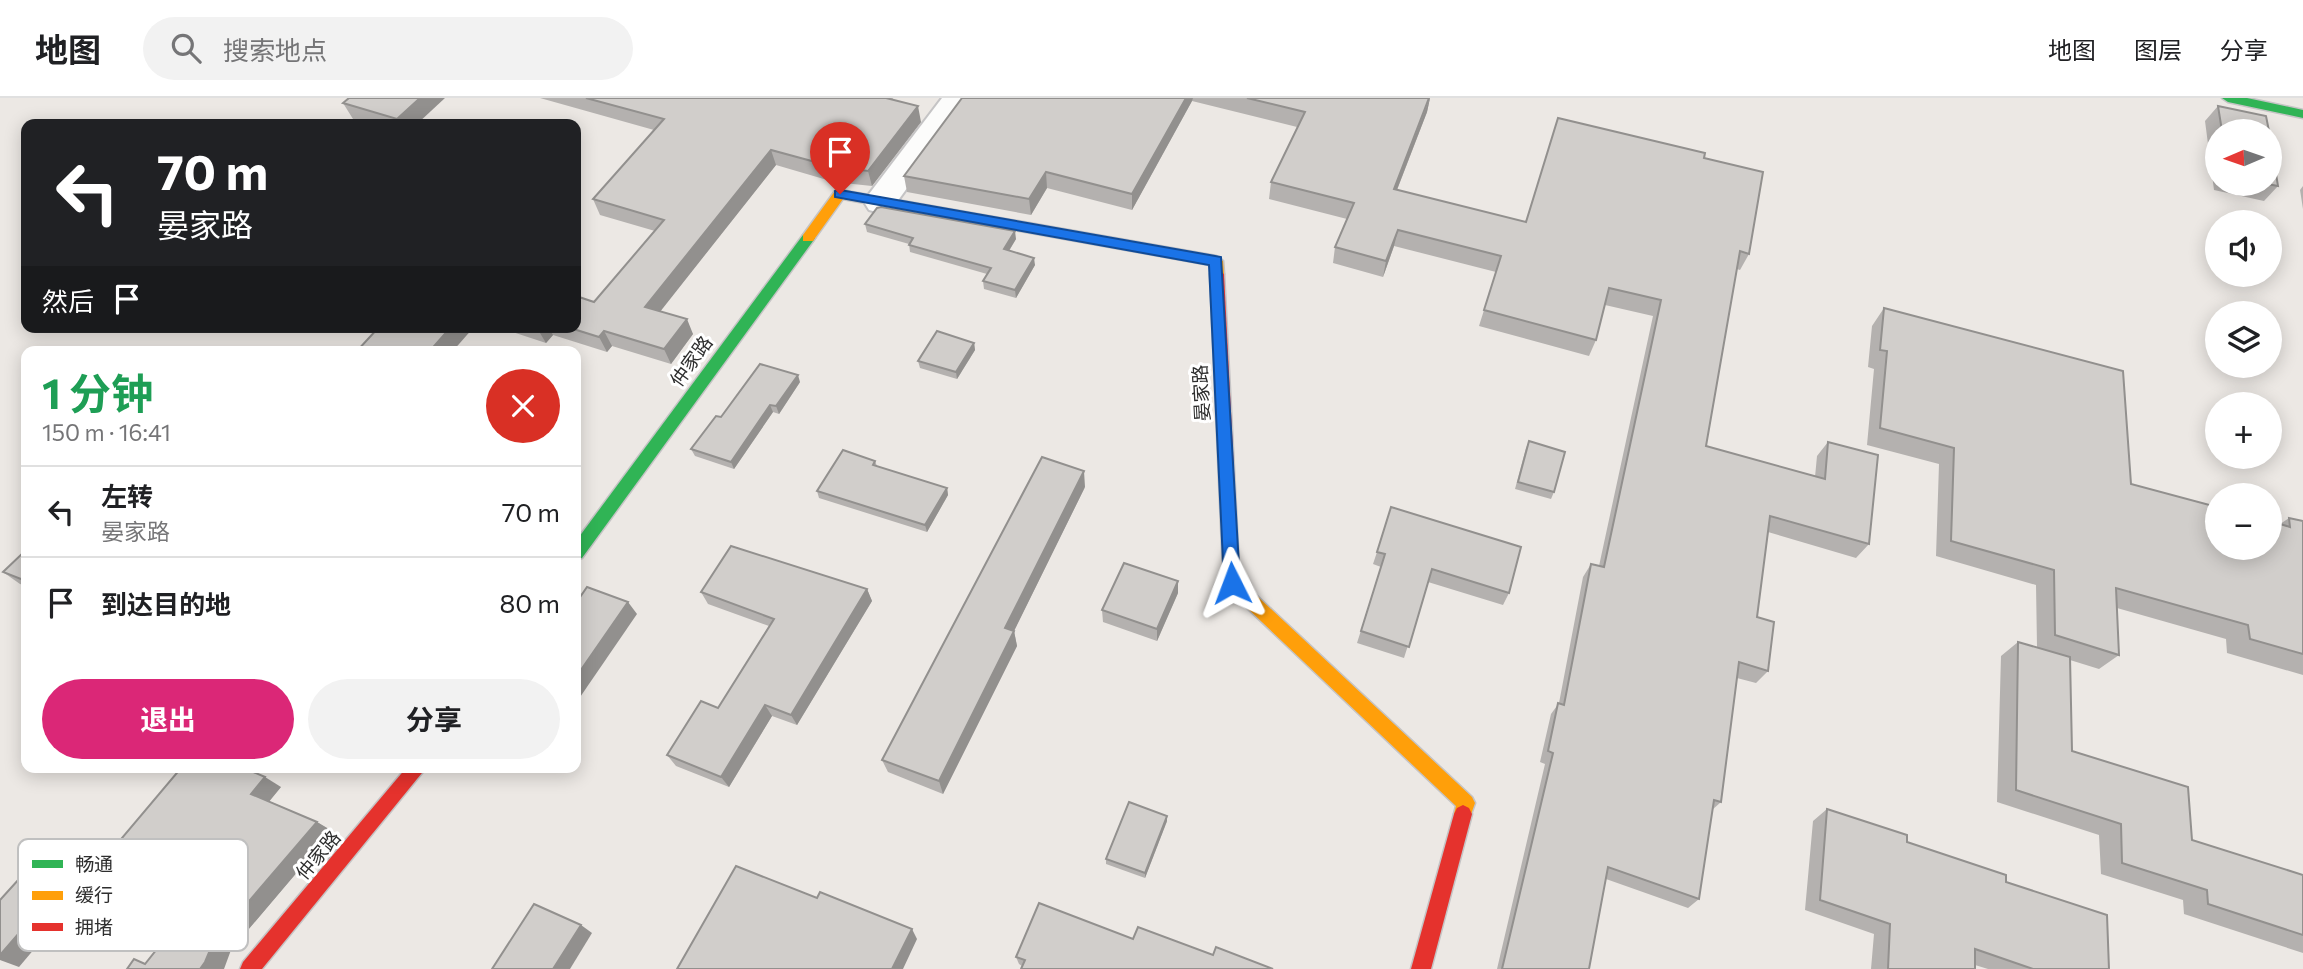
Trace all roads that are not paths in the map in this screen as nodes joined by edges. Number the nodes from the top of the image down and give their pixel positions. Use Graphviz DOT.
graph roads {
  1 [pos="958,98"];
  2 [pos="2228,98"];
  3 [pos="2303,114"];
  4 [pos="840,194"];
  5 [pos="880,202"];
  6 [pos="581,546"];
  7 [pos="413,773"];
  8 [pos="250,969"];
  9 [pos="1421,969"];
  1 -- 5 [label="street"];
  2 -- 3 [label="street"];
  4 -- 5 [label="street, 晏家路"];
  4 -- 6 [label="street, 仲家路"];
  5 -- 9 [label="street, 晏家路"];
  7 -- 8 [label="street, 仲家路"];
}
